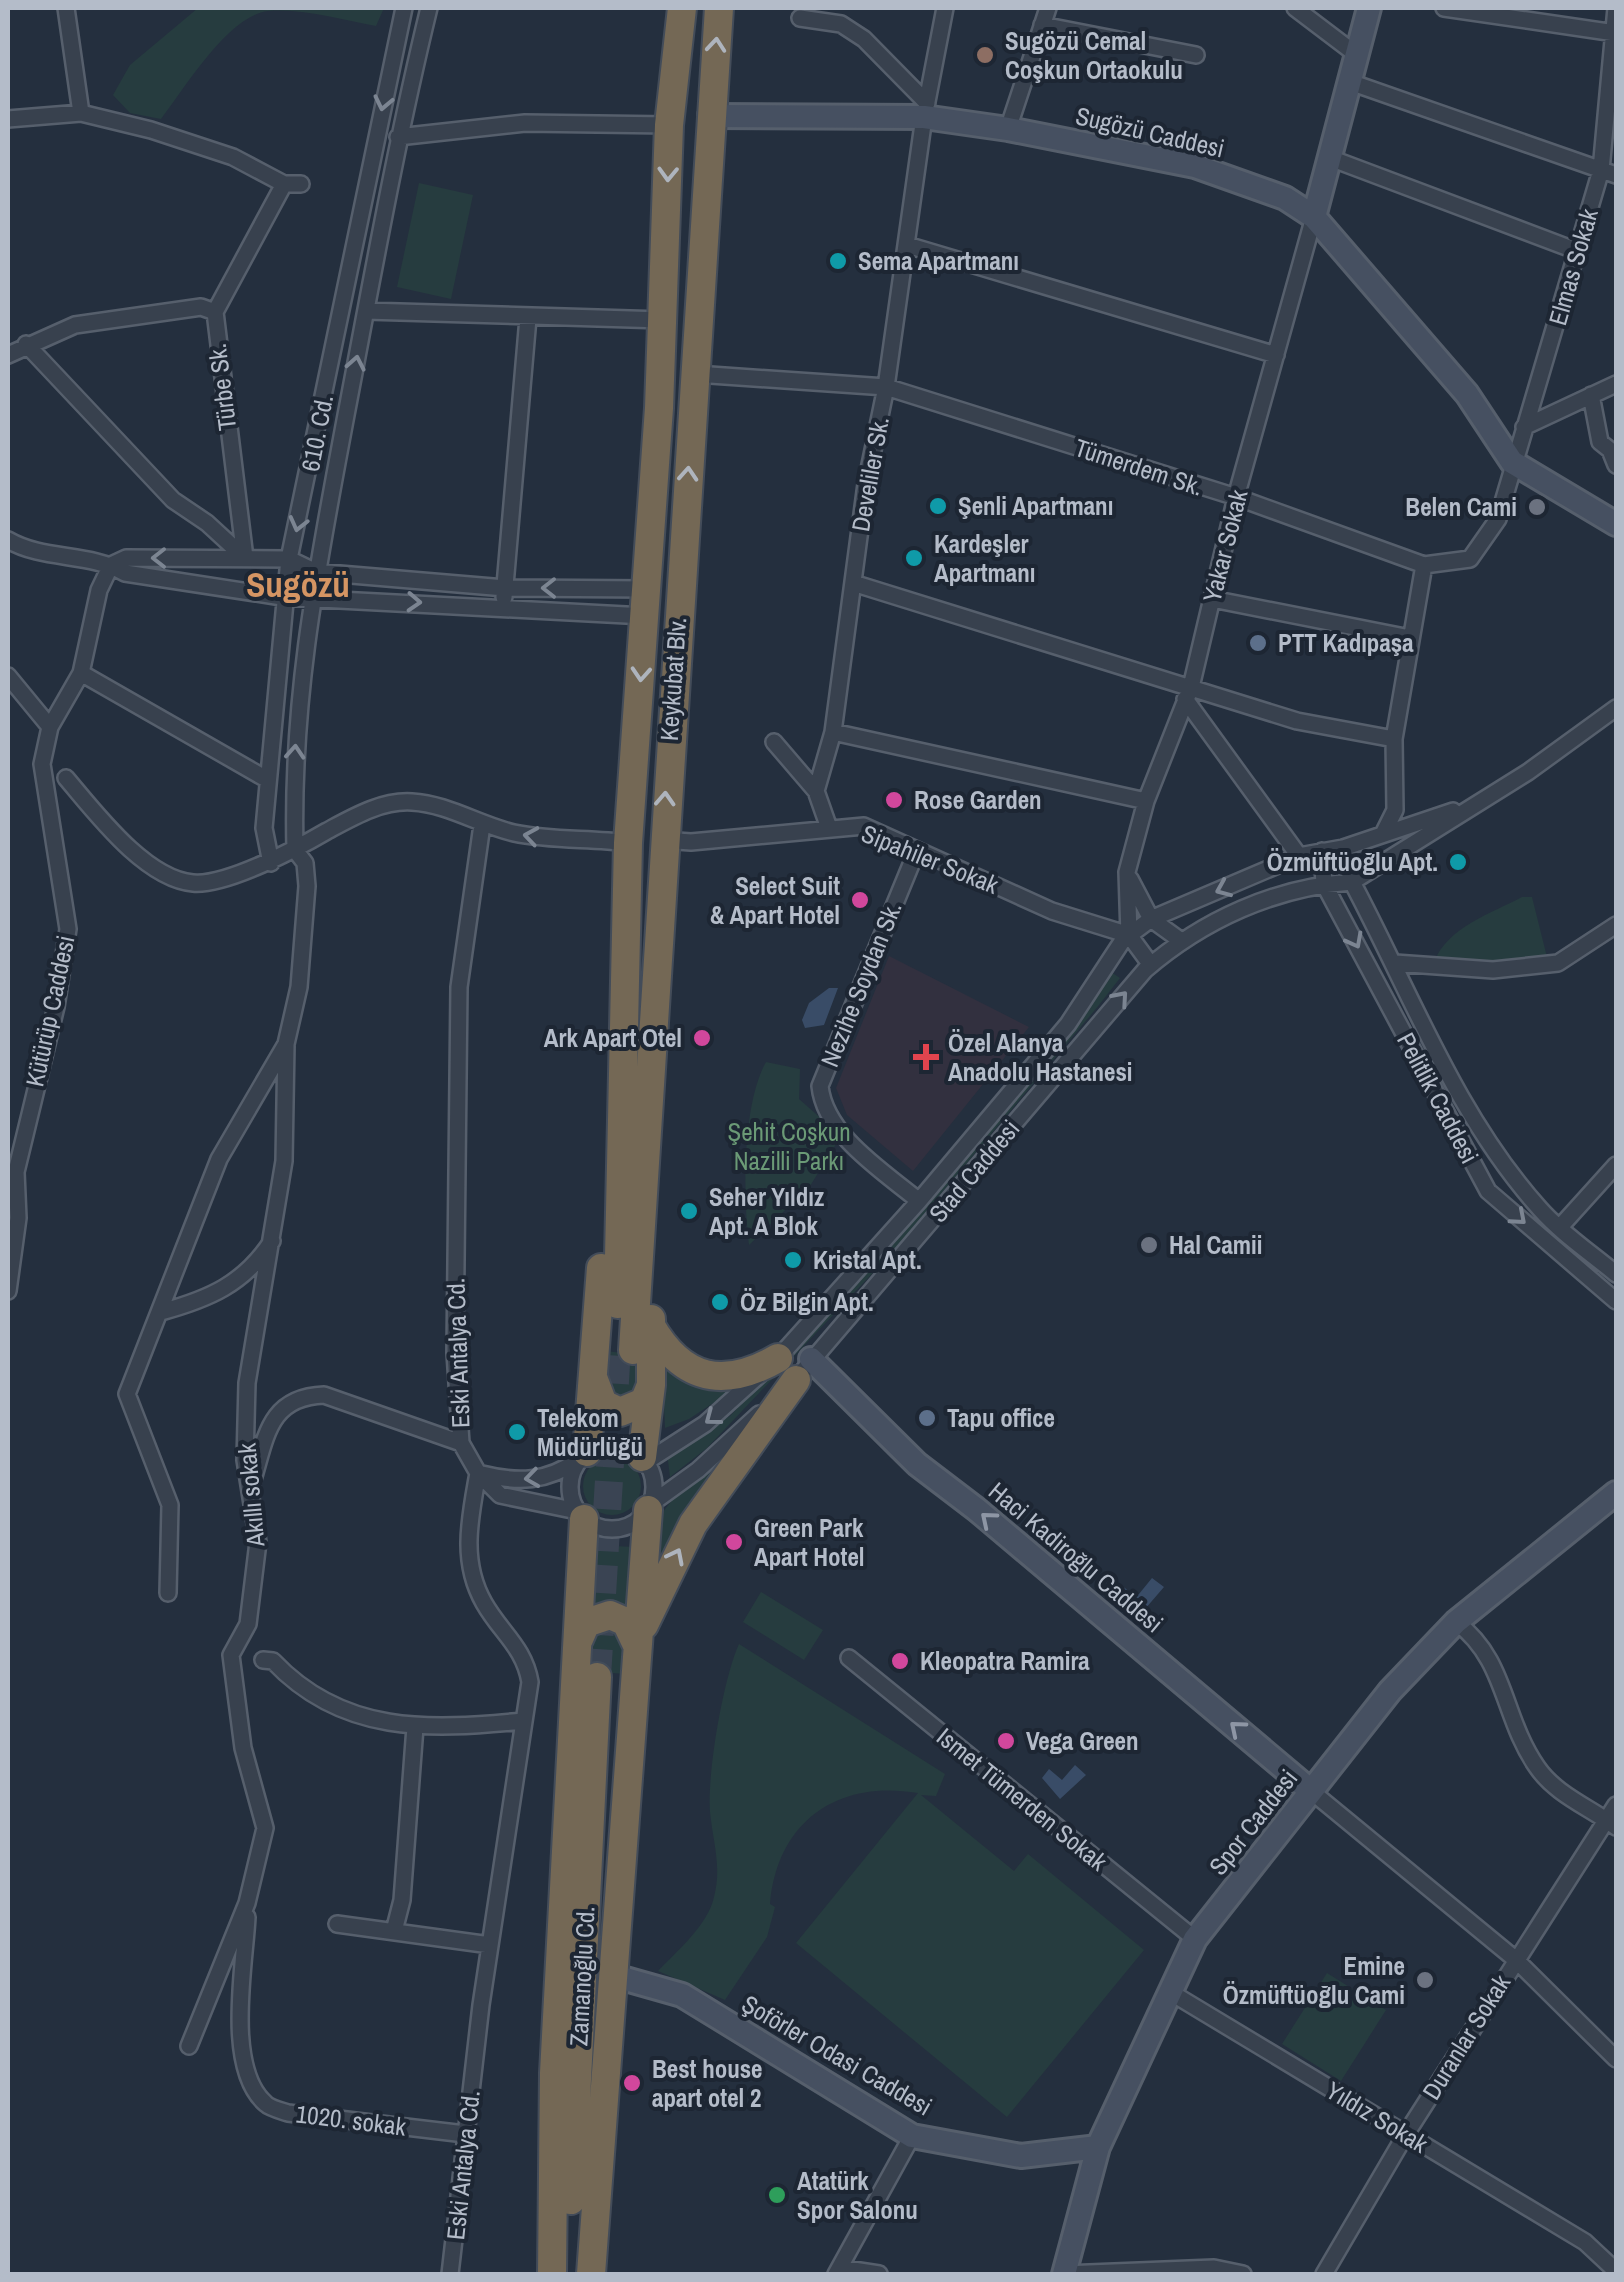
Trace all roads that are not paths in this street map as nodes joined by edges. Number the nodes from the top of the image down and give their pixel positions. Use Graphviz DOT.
graph roads {
  1 [pos="66,8"];
  2 [pos="404,8"];
  3 [pos="430,8"];
  4 [pos="682,8"];
  5 [pos="719,8"];
  6 [pos="945,8"];
  7 [pos="1048,8"];
  8 [pos="1296,8"];
  9 [pos="1369,8"];
  10 [pos="1444,8"];
  11 [pos="1616,8"];
  12 [pos="800,18"];
  13 [pos="1042,25"];
  14 [pos="1615,33"];
  15 [pos="1196,54"];
  16 [pos="1357,55"];
  17 [pos="1350,82"];
  18 [pos="926,110"];
  19 [pos="82,113"];
  20 [pos="710,116"];
  21 [pos="8,119"];
  22 [pos="669,126"];
  23 [pos="1008,129"];
  24 [pos="398,137"];
  25 [pos="1330,158"];
  26 [pos="1609,173"];
  27 [pos="1314,217"];
  28 [pos="907,245"];
  29 [pos="1577,251"];
  30 [pos="366,311"];
  31 [pos="215,312"];
  32 [pos="528,318"];
  33 [pos="663,320"];
  34 [pos="26,344"];
  35 [pos="8,354"];
  36 [pos="1276,354"];
  37 [pos="696,374"];
  38 [pos="1616,384"];
  39 [pos="886,386"];
  40 [pos="1592,396"];
  41 [pos="1524,426"];
  42 [pos="1512,462"];
  43 [pos="1616,465"];
  44 [pos="1236,497"];
  45 [pos="1616,524"];
  46 [pos="8,540"];
  47 [pos="245,558"];
  48 [pos="289,558"];
  49 [pos="111,564"];
  50 [pos="1424,566"];
  51 [pos="316,572"];
  52 [pos="852,583"];
  53 [pos="505,588"];
  54 [pos="282,597"];
  55 [pos="312,599"];
  56 [pos="1212,599"];
  57 [pos="646,602"];
  58 [pos="504,606"];
  59 [pos="1410,638"];
  60 [pos="82,672"];
  61 [pos="8,676"];
  62 [pos="1188,693"];
  63 [pos="1616,708"];
  64 [pos="50,728"];
  65 [pos="833,732"];
  66 [pos="1394,740"];
  67 [pos="774,742"];
  68 [pos="66,778"];
  69 [pos="268,780"];
  70 [pos="816,791"];
  71 [pos="1146,801"];
  72 [pos="1480,802"];
  73 [pos="482,825"];
  74 [pos="829,828"];
  75 [pos="1384,832"];
  76 [pos="663,840"];
  77 [pos="628,842"];
  78 [pos="1343,848"];
  79 [pos="295,850"];
  80 [pos="916,850"];
  81 [pos="1322,851"];
  82 [pos="1299,856"];
  83 [pos="271,863"];
  84 [pos="1127,872"];
  85 [pos="1352,882"];
  86 [pos="1324,884"];
  87 [pos="1151,919"];
  88 [pos="1616,925"];
  89 [pos="1129,935"];
  90 [pos="1180,940"];
  91 [pos="1396,963"];
  92 [pos="1151,965"];
  93 [pos="286,1044"];
  94 [pos="1616,1165"];
  95 [pos="919,1201"];
  96 [pos="1560,1227"];
  97 [pos="275,1236"];
  98 [pos="1616,1274"];
  99 [pos="8,1291"];
  100 [pos="1616,1301"];
  101 [pos="162,1312"];
  102 [pos="651,1326"];
  103 [pos="795,1366"];
  104 [pos="594,1379"];
  105 [pos="652,1385"];
  106 [pos="461,1443"];
  107 [pos="585,1454"];
  108 [pos="644,1459"];
  109 [pos="478,1473"];
  110 [pos="252,1484"];
  111 [pos="1615,1498"];
  112 [pos="649,1507"];
  113 [pos="581,1515"];
  114 [pos="168,1593"];
  115 [pos="1456,1622"];
  116 [pos="579,1639"];
  117 [pos="636,1645"];
  118 [pos="849,1658"];
  119 [pos="262,1660"];
  120 [pos="523,1721"];
  121 [pos="415,1727"];
  122 [pos="1311,1791"];
  123 [pos="1616,1805"];
  124 [pos="1612,1823"];
  125 [pos="248,1903"];
  126 [pos="337,1924"];
  127 [pos="394,1932"];
  128 [pos="1195,1940"];
  129 [pos="490,1945"];
  130 [pos="1515,1959"];
  131 [pos="615,1976"];
  132 [pos="1170,1992"];
  133 [pos="189,2046"];
  134 [pos="1616,2059"];
  135 [pos="466,2134"];
  136 [pos="1406,2134"];
  137 [pos="912,2136"];
  138 [pos="1098,2147"];
  139 [pos="1585,2242"];
  140 [pos="1616,2253"];
  141 [pos="838,2271"];
  142 [pos="1616,2271"];
  143 [pos="450,2274"];
  144 [pos="552,2274"];
  145 [pos="565,2274"];
  146 [pos="587,2274"];
  147 [pos="879,2274"];
  148 [pos="1064,2274"];
  149 [pos="1244,2274"];
  150 [pos="1324,2274"];
  1 -- 19 [label="street"];
  2 -- 48 [label="street, 610. Cd., one-way"];
  3 -- 24 [label="street, 610. Cd."];
  4 -- 22 [label="highway, Keykubat Blv."];
  20 -- 5 [label="highway, Keykubat Blv., one-way"];
  6 -- 18 [label="street, Develiler Sk."];
  7 -- 13 [label="street"];
  8 -- 16 [label="street"];
  9 -- 16 [label="street"];
  10 -- 14 [label="street"];
  11 -- 14 [label="street, Elmas Sokak"];
  12 -- 18 [label="street"];
  13 -- 15 [label="street"];
  13 -- 23 [label="street"];
  14 -- 26 [label="street, Elmas Sokak"];
  16 -- 17 [label="street"];
  17 -- 25 [label="street"];
  17 -- 26 [label="street"];
  18 -- 20 [label="street, Sugözü Caddesi"];
  18 -- 23 [label="street, Sugözü Caddesi"];
  18 -- 28 [label="street, Develiler Sk."];
  19 -- 21 [label="street"];
  19 -- 31 [label="street"];
  20 -- 37 [label="highway, Keykubat Blv."];
  22 -- 24 [label="street"];
  22 -- 33 [label="highway, Keykubat Blv., one-way"];
  23 -- 27 [label="street, Sugözü Caddesi"];
  24 -- 30 [label="street, 610. Cd."];
  25 -- 27 [label="street"];
  25 -- 29 [label="street"];
  26 -- 29 [label="street, Elmas Sokak"];
  27 -- 36 [label="street, Yakar Sokak"];
  27 -- 42 [label="street, Sugözü Caddesi"];
  28 -- 36 [label="street"];
  28 -- 39 [label="street, Develiler Sk."];
  29 -- 41 [label="street, Elmas Sokak"];
  30 -- 32 [label="street"];
  51 -- 30 [label="street, 610. Cd., one-way"];
  31 -- 34 [label="street, Türbe Sk."];
  31 -- 47 [label="street, Türbe Sk."];
  32 -- 33 [label="street"];
  32 -- 53 [label="street"];
  33 -- 57 [label="highway, Keykubat Blv."];
  34 -- 35 [label="street, Türbe Sk."];
  34 -- 47 [label="street"];
  36 -- 44 [label="street, Yakar Sokak"];
  37 -- 39 [label="street, Tümerdem Sk."];
  76 -- 37 [label="highway, Keykubat Blv., one-way"];
  38 -- 40 [label="street"];
  39 -- 44 [label="street, Tümerdem Sk."];
  39 -- 52 [label="street, Develiler Sk."];
  40 -- 41 [label="street"];
  40 -- 43 [label="street"];
  41 -- 42 [label="street, Elmas Sokak"];
  42 -- 45 [label="street, Sugözü Caddesi"];
  42 -- 50 [label="street"];
  44 -- 50 [label="street, Tümerdem Sk."];
  44 -- 56 [label="street, Yakar Sokak"];
  46 -- 49 [label="street"];
  47 -- 48 [label="street"];
  47 -- 49 [label="street, one-way"];
  48 -- 51 [label="street"];
  48 -- 54 [label="street, 610. Cd."];
  49 -- 54 [label="street"];
  49 -- 60 [label="street, Kütürüp Caddesi"];
  50 -- 59 [label="street"];
  51 -- 53 [label="street"];
  51 -- 55 [label="street, 610. Cd."];
  52 -- 62 [label="street"];
  52 -- 65 [label="street, Develiler Sk."];
  57 -- 53 [label="street, one-way"];
  53 -- 58 [label="street"];
  54 -- 55 [label="street"];
  54 -- 69 [label="street, 610. Cd."];
  55 -- 58 [label="street, one-way"];
  79 -- 55 [label="street, 610. Cd., one-way"];
  56 -- 59 [label="street"];
  56 -- 62 [label="street, Yakar Sokak"];
  57 -- 58 [label="street"];
  57 -- 77 [label="highway, Keykubat Blv., one-way"];
  59 -- 66 [label="street"];
  60 -- 64 [label="street, Kütürüp Caddesi"];
  60 -- 69 [label="street"];
  61 -- 64 [label="street"];
  62 -- 66 [label="street"];
  62 -- 71 [label="street, Yakar Sokak"];
  62 -- 82 [label="street"];
  63 -- 72 [label="street, Stad Caddesi"];
  64 -- 99 [label="street, Kütürüp Caddesi"];
  65 -- 70 [label="street, Develiler Sk."];
  65 -- 71 [label="street"];
  66 -- 75 [label="street"];
  67 -- 70 [label="street"];
  68 -- 83 [label="street"];
  69 -- 83 [label="street, 610. Cd."];
  70 -- 74 [label="street"];
  71 -- 84 [label="street, Yakar Sokak"];
  72 -- 75 [label="street, Stad Caddesi"];
  72 -- 85 [label="street, Stad Caddesi"];
  77 -- 73 [label="street, one-way"];
  73 -- 79 [label="street"];
  73 -- 106 [label="street, Eski Antalya Cd."];
  74 -- 76 [label="street, Sipahiler Sokak"];
  74 -- 80 [label="street, Sipahiler Sokak"];
  75 -- 78 [label="street, Stad Caddesi"];
  76 -- 77 [label="highway, Keykubat Blv."];
  76 -- 102 [label="highway"];
  77 -- 104 [label="highway"];
  78 -- 81 [label="street, Stad Caddesi"];
  78 -- 85 [label="street, Pelitlik Caddesi"];
  79 -- 83 [label="street"];
  79 -- 93 [label="street, 610. Cd."];
  80 -- 89 [label="street, Sipahiler Sokak"];
  80 -- 95 [label="street, Nezihe Soydan Sk."];
  81 -- 82 [label="street, Stad Caddesi"];
  81 -- 86 [label="street, Pelitlik Caddesi"];
  82 -- 87 [label="street, Stad Caddesi, one-way"];
  84 -- 87 [label="street"];
  84 -- 89 [label="street, Yakar Sokak"];
  85 -- 86 [label="street, Stad Caddesi"];
  85 -- 91 [label="street, Pelitlik Caddesi"];
  86 -- 90 [label="street, Stad Caddesi"];
  86 -- 100 [label="street, Pelitlik Caddesi, one-way"];
  87 -- 89 [label="street, Stad Caddesi"];
  87 -- 90 [label="street"];
  88 -- 91 [label="street"];
  89 -- 92 [label="street"];
  89 -- 95 [label="street, Stad Caddesi"];
  90 -- 92 [label="street, Stad Caddesi"];
  91 -- 96 [label="street, Pelitlik Caddesi"];
  103 -- 92 [label="street, Stad Caddesi, one-way"];
  93 -- 97 [label="street, Akıllı sokak"];
  93 -- 101 [label="street"];
  94 -- 96 [label="street"];
  95 -- 103 [label="street, Stad Caddesi"];
  96 -- 98 [label="street, Pelitlik Caddesi"];
  97 -- 101 [label="street"];
  97 -- 110 [label="street, Akıllı sokak"];
  101 -- 114 [label="street"];
  102 -- 103 [label="highway"];
  102 -- 105 [label="highway"];
  103 -- 108 [label="street, Stad Caddesi, one-way"];
  103 -- 112 [label="street, Stad Caddesi"];
  117 -- 103 [label="highway, one-way"];
  122 -- 103 [label="street, Haci Kadiroğlu Caddesi, one-way"];
  104 -- 105 [label="highway"];
  104 -- 107 [label="highway"];
  105 -- 108 [label="highway"];
  106 -- 109 [label="street, Eski Antalya Cd."];
  106 -- 110 [label="street"];
  107 -- 108 [label="street"];
  107 -- 109 [label="street, one-way"];
  107 -- 113 [label="street"];
  108 -- 112 [label="street"];
  109 -- 113 [label="street"];
  109 -- 120 [label="street, Eski Antalya Cd."];
  110 -- 125 [label="street, Akıllı sokak"];
  111 -- 115 [label="street, Spor Caddesi"];
  112 -- 113 [label="street"];
  112 -- 117 [label="highway"];
  113 -- 116 [label="highway"];
  115 -- 122 [label="street, Spor Caddesi"];
  115 -- 124 [label="street"];
  116 -- 117 [label="highway"];
  116 -- 144 [label="highway"];
  117 -- 131 [label="highway"];
  118 -- 128 [label="street, Ismet Tümerden Sokak"];
  119 -- 121 [label="street"];
  120 -- 121 [label="street"];
  120 -- 129 [label="street, Eski Antalya Cd."];
  121 -- 127 [label="street"];
  122 -- 128 [label="street, Spor Caddesi"];
  122 -- 130 [label="street"];
  123 -- 124 [label="street, Duranlar Sokak"];
  124 -- 130 [label="street, Duranlar Sokak"];
  125 -- 133 [label="street, Akıllı sokak"];
  125 -- 135 [label="street, 1020. sokak"];
  126 -- 127 [label="street"];
  127 -- 129 [label="street"];
  128 -- 132 [label="street, Spor Caddesi"];
  129 -- 135 [label="street, Eski Antalya Cd."];
  130 -- 134 [label="street"];
  130 -- 136 [label="street, Duranlar Sokak"];
  131 -- 137 [label="street, Şoförler Odasi Caddesi"];
  131 -- 146 [label="highway"];
  132 -- 136 [label="street, Yıldız Sokak"];
  132 -- 138 [label="street, Spor Caddesi"];
  135 -- 143 [label="street, Eski Antalya Cd."];
  136 -- 139 [label="street, Yıldız Sokak"];
  136 -- 150 [label="street, Duranlar Sokak"];
  137 -- 138 [label="street, Şoförler Odasi Caddesi"];
  137 -- 141 [label="street"];
  138 -- 148 [label="street, Spor Caddesi"];
  139 -- 140 [label="street"];
  139 -- 142 [label="street"];
  141 -- 147 [label="street"];
  145 -- 146 [label="highway, Zamanoğlu Cd."];
  148 -- 149 [label="street"];
}
